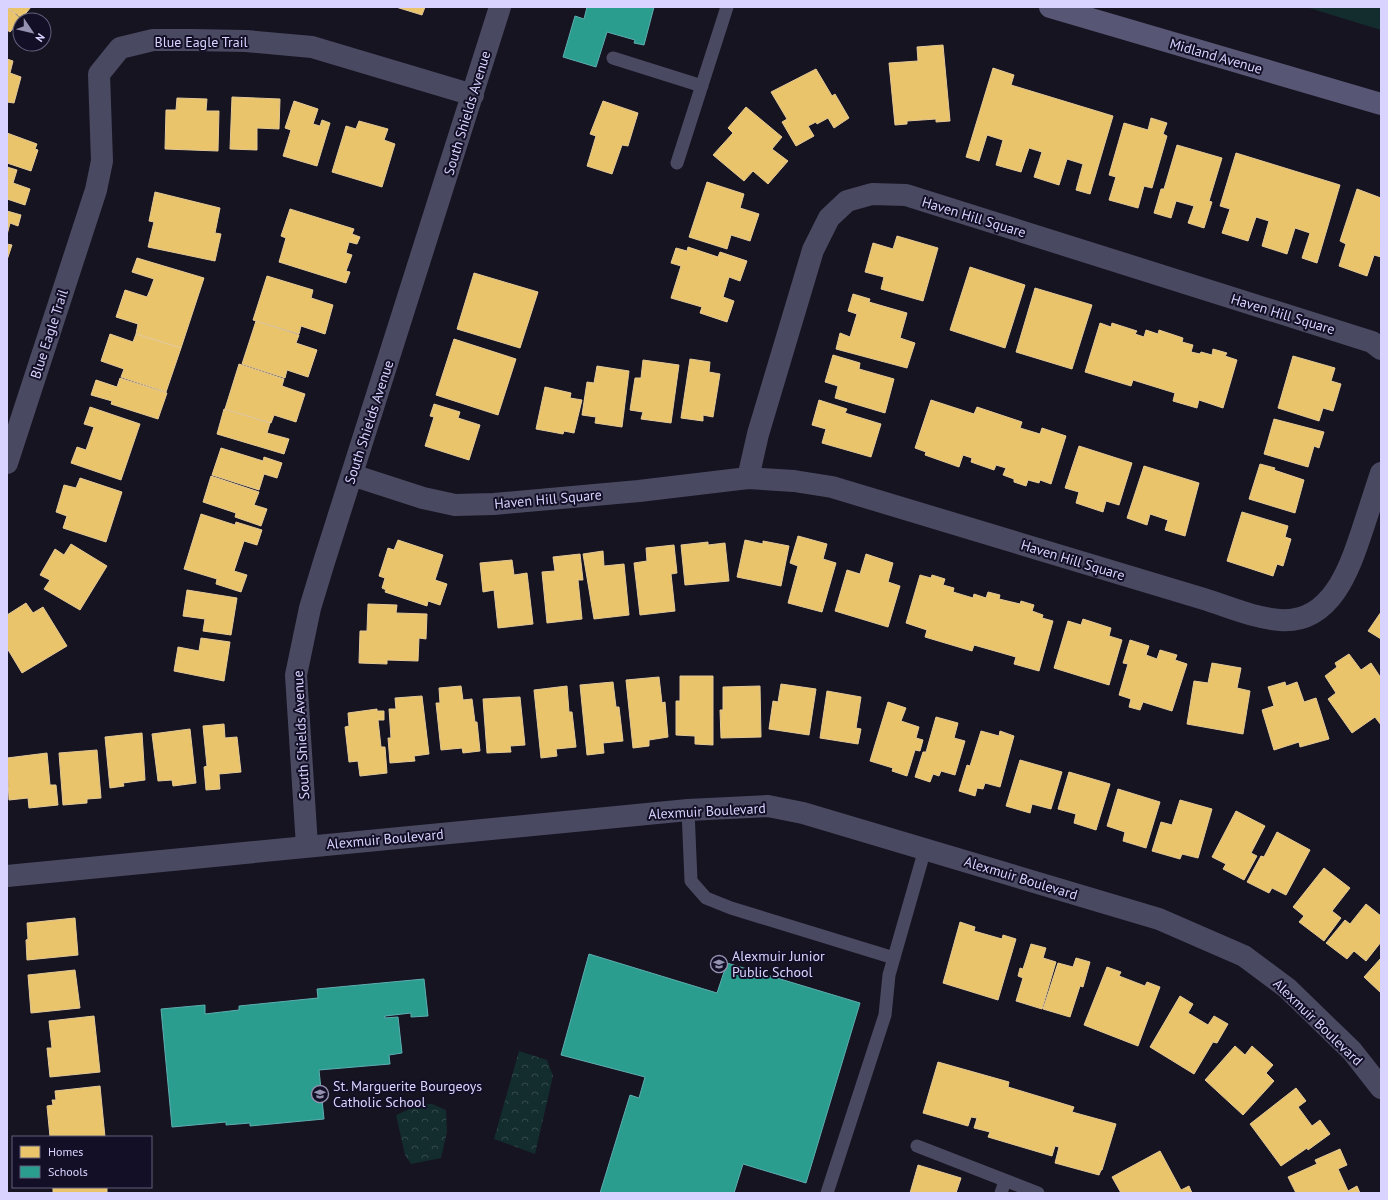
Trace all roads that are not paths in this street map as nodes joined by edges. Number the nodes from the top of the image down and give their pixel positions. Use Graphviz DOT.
graph roads {
  1 [pos="500,7"];
  2 [pos="728,7"];
  3 [pos="1059,8"];
  4 [pos="613,58"];
  5 [pos="702,86"];
  6 [pos="473,95"];
  7 [pos="1381,104"];
  8 [pos="677,163"];
  9 [pos="1381,349"];
  10 [pos="7,463"];
  11 [pos="1381,473"];
  12 [pos="352,475"];
  13 [pos="748,478"];
  14 [pos="688,810"];
  15 [pos="307,846"];
  16 [pos="925,849"];
  17 [pos="7,876"];
  18 [pos="894,958"];
  19 [pos="1381,1086"];
  20 [pos="917,1146"];
  21 [pos="1003,1187"];
  22 [pos="827,1193"];
  23 [pos="1038,1193"];
  1 -- 6 [label="street, South Shields Avenue"];
  2 -- 5 [label="lane"];
  3 -- 7 [label="main road, Midland Avenue"];
  4 -- 5 [label="lane"];
  5 -- 8 [label="lane"];
  6 -- 10 [label="street, Blue Eagle Trail"];
  6 -- 12 [label="street, South Shields Avenue"];
  9 -- 13 [label="street, Haven Hill Square"];
  11 -- 13 [label="street, Haven Hill Square"];
  12 -- 13 [label="street, Haven Hill Square"];
  12 -- 15 [label="street, South Shields Avenue"];
  14 -- 15 [label="street, Alexmuir Boulevard"];
  14 -- 16 [label="street, Alexmuir Boulevard"];
  14 -- 18 [label="lane"];
  15 -- 17 [label="street, Alexmuir Boulevard"];
  16 -- 18 [label="lane"];
  16 -- 19 [label="street, Alexmuir Boulevard"];
  18 -- 22 [label="lane"];
  20 -- 21 [label="lane"];
  21 -- 23 [label="lane"];
}
